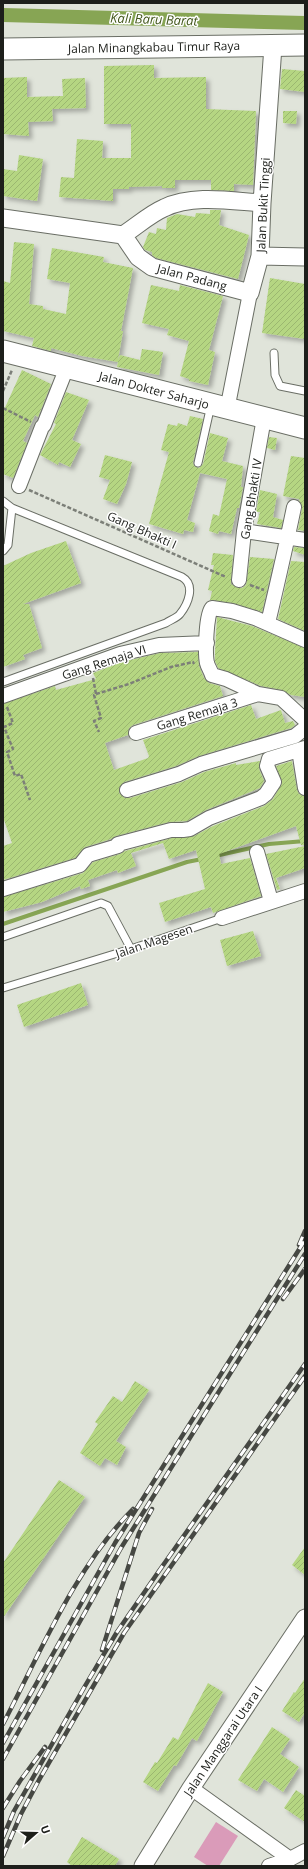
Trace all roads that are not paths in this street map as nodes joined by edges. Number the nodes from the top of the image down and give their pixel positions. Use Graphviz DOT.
graph roads {
  1 [pos="305,45"];
  2 [pos="273,46"];
  3 [pos="3,49"];
  4 [pos="262,203"];
  5 [pos="3,218"];
  6 [pos="123,235"];
  7 [pos="260,256"];
  8 [pos="305,257"];
  9 [pos="250,293"];
  10 [pos="11,353"];
  11 [pos="274,353"];
  12 [pos="66,367"];
  13 [pos="305,391"];
  14 [pos="219,407"];
  15 [pos="264,418"];
  16 [pos="305,428"];
  17 [pos="198,463"];
  18 [pos="19,486"];
  19 [pos="3,502"];
  20 [pos="294,507"];
  21 [pos="12,508"];
  22 [pos="244,531"];
  23 [pos="288,539"];
  24 [pos="305,540"];
  25 [pos="3,551"];
  26 [pos="239,580"];
  27 [pos="268,624"];
  28 [pos="304,635"];
  29 [pos="207,643"];
  30 [pos="3,682"];
  31 [pos="258,694"];
  32 [pos="3,696"];
  33 [pos="305,720"];
  34 [pos="305,728"];
  35 [pos="136,733"];
  36 [pos="302,749"];
  37 [pos="305,788"];
  38 [pos="127,790"];
  39 [pos="257,852"];
  40 [pos="3,889"];
  41 [pos="305,891"];
  42 [pos="271,901"];
  43 [pos="222,918"];
  44 [pos="3,937"];
  45 [pos="131,950"];
  46 [pos="3,988"];
  47 [pos="305,1618"];
  48 [pos="191,1788"];
  49 [pos="305,1851"];
  50 [pos="290,1859"];
  51 [pos="143,1866"];
  52 [pos="269,1866"];
  1 -- 2 [label="main road, Jalan Minangkabau Timur Raya"];
  2 -- 3 [label="main road, Jalan Minangkabau Timur Raya"];
  2 -- 4 [label="street, Jalan Bukit Tinggi"];
  4 -- 6 [label="street"];
  4 -- 7 [label="street, Jalan Bukit Tinggi"];
  5 -- 6 [label="street"];
  6 -- 9 [label="street, Jalan Padang"];
  7 -- 8 [label="street"];
  7 -- 9 [label="street, Jalan Bukit Tinggi"];
  9 -- 14 [label="street, Jalan Bukit Tinggi"];
  10 -- 12 [label="main road, Jalan Dokter Saharjo"];
  11 -- 13 [label="lane"];
  12 -- 14 [label="main road, Jalan Dokter Saharjo"];
  12 -- 18 [label="street"];
  14 -- 15 [label="main road, Jalan Dokter Saharjo"];
  14 -- 17 [label="lane"];
  15 -- 16 [label="main road, Jalan Dokter Saharjo"];
  15 -- 22 [label="street, Gang Bhakti IV"];
  19 -- 21 [label="lane"];
  20 -- 23 [label="street"];
  21 -- 25 [label="lane"];
  21 -- 30 [label="lane"];
  22 -- 23 [label="street"];
  22 -- 26 [label="street, Gang Bhakti IV"];
  23 -- 24 [label="street"];
  23 -- 27 [label="street"];
  27 -- 28 [label="street"];
  27 -- 29 [label="street"];
  29 -- 31 [label="street"];
  29 -- 32 [label="street, Gang Remaja VI"];
  31 -- 33 [label="street"];
  31 -- 35 [label="street, Gang Remaja 3"];
  34 -- 38 [label="street"];
  36 -- 37 [label="street"];
  36 -- 40 [label="street"];
  39 -- 42 [label="street"];
  41 -- 42 [label="street, Jalan Magesen"];
  42 -- 43 [label="street, Jalan Magesen"];
  43 -- 45 [label="lane, Jalan Magesen"];
  44 -- 45 [label="lane"];
  45 -- 46 [label="lane, Jalan Magesen"];
  47 -- 48 [label="street, Jalan Manggarai Utara I"];
  48 -- 50 [label="street"];
  48 -- 51 [label="street, Jalan Manggarai Utara I"];
  49 -- 50 [label="street"];
  50 -- 52 [label="street"];
}
